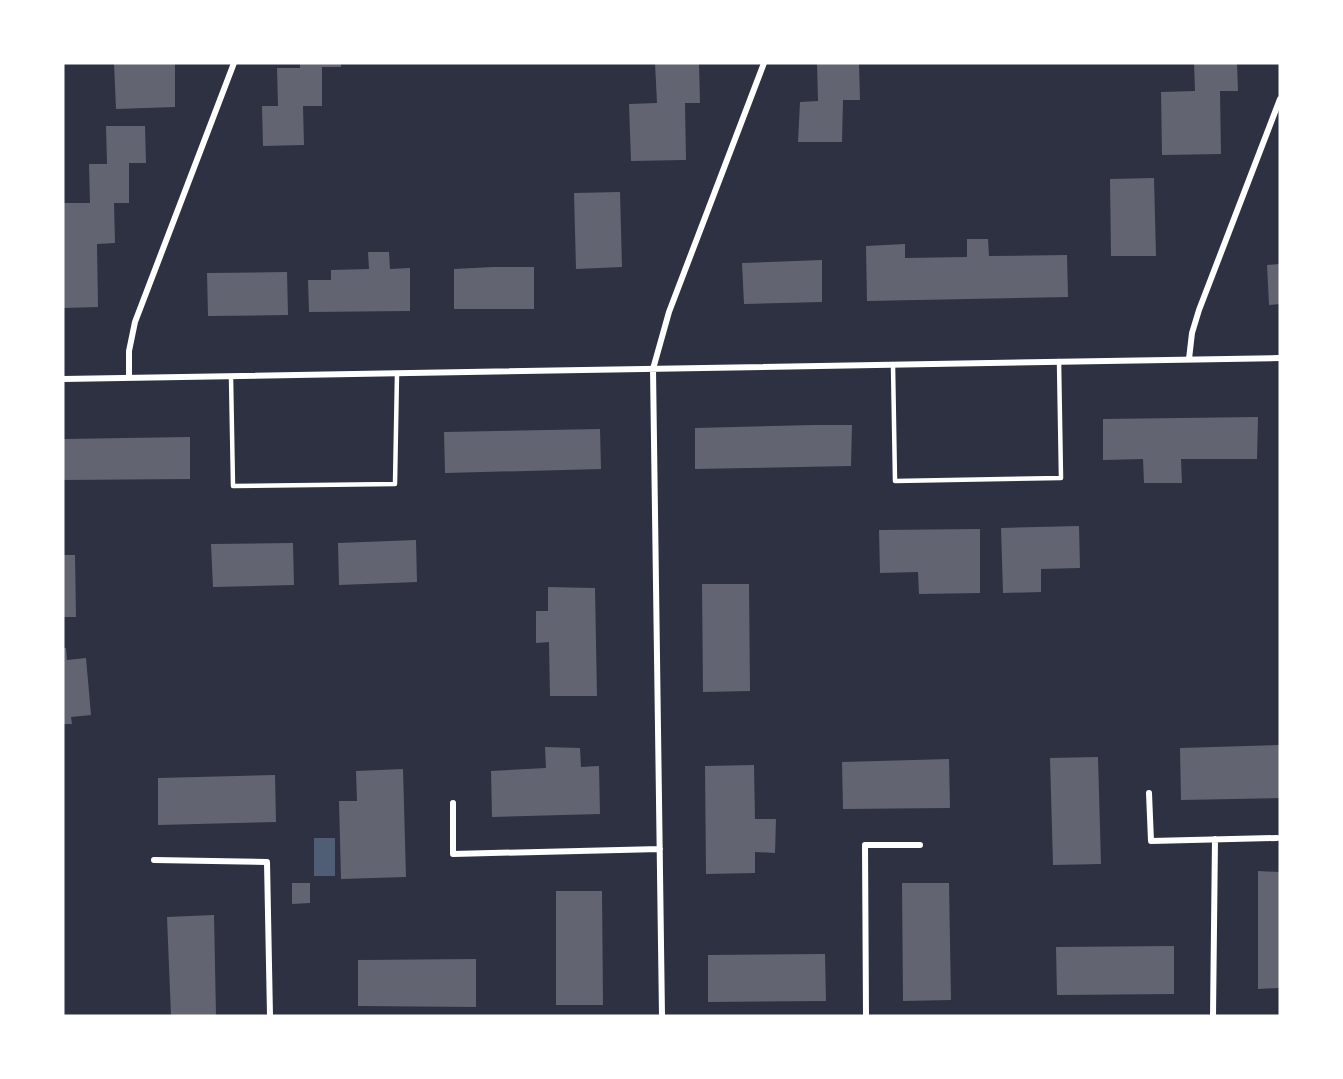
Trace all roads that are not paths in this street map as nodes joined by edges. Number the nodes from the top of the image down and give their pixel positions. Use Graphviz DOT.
graph roads {
  1 [pos="234,63"];
  2 [pos="764,63"];
  3 [pos="1280,99"];
  4 [pos="1280,358"];
  5 [pos="1189,359"];
  6 [pos="1059,361"];
  7 [pos="893,365"];
  8 [pos="653,369"];
  9 [pos="397,374"];
  10 [pos="231,377"];
  11 [pos="129,378"];
  12 [pos="64,380"];
  13 [pos="1149,793"];
  14 [pos="453,803"];
  15 [pos="1277,838"];
  16 [pos="1215,839"];
  17 [pos="920,845"];
  18 [pos="660,849"];
  19 [pos="154,860"];
  20 [pos="270,1016"];
  21 [pos="662,1016"];
  22 [pos="867,1016"];
  23 [pos="1213,1016"];
  1 -- 11 [label="street"];
  2 -- 8 [label="street"];
  3 -- 5 [label="street"];
  4 -- 5 [label="street"];
  5 -- 6 [label="street"];
  6 -- 7 [label="street"];
  6 -- 7 [label="lane"];
  7 -- 8 [label="street"];
  8 -- 9 [label="street"];
  8 -- 18 [label="street"];
  9 -- 10 [label="street"];
  9 -- 10 [label="lane"];
  10 -- 11 [label="street"];
  11 -- 12 [label="street"];
  13 -- 16 [label="street"];
  14 -- 18 [label="street"];
  15 -- 16 [label="street"];
  16 -- 23 [label="street"];
  17 -- 22 [label="street"];
  18 -- 21 [label="street"];
  19 -- 20 [label="street"];
}
